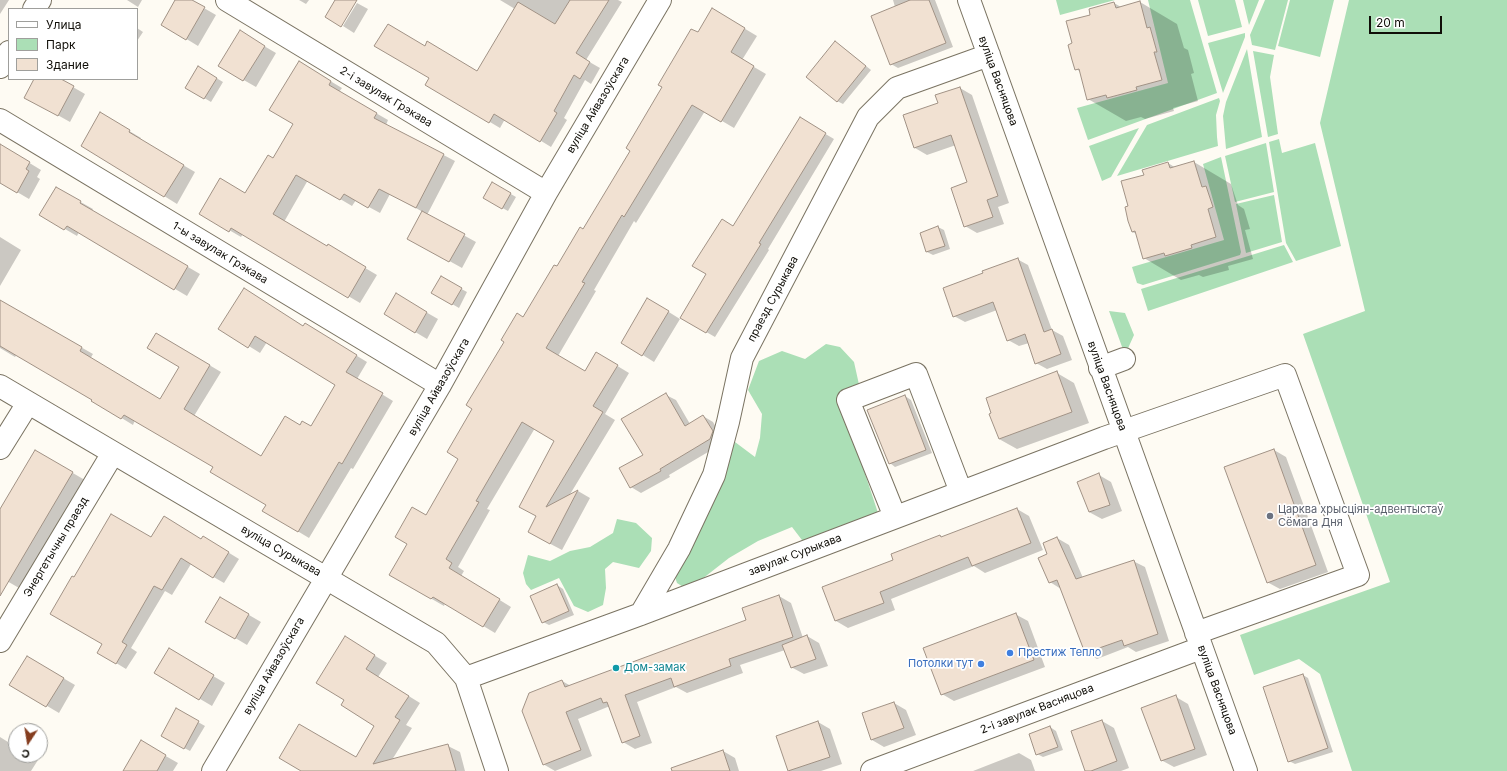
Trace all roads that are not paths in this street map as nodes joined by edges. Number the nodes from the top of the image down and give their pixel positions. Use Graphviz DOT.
graph roads {
  1 [pos="227,0"];
  2 [pos="660,0"];
  3 [pos="969,0"];
  4 [pos="8,54"];
  5 [pos="989,55"];
  6 [pos="0,67"];
  7 [pos="0,120"];
  8 [pos="546,193"];
  9 [pos="1124,359"];
  10 [pos="1100,368"];
  11 [pos="440,385"];
  12 [pos="0,386"];
  13 [pos="28,403"];
  14 [pos="1123,431"];
  15 [pos="0,448"];
  16 [pos="113,453"];
  17 [pos="961,492"];
  18 [pos="895,517"];
  19 [pos="326,578"];
  20 [pos="641,614"];
  21 [pos="1199,640"];
  22 [pos="0,642"];
  23 [pos="466,678"];
  24 [pos="213,771"];
  25 [pos="497,771"];
  26 [pos="872,771"];
  27 [pos="1246,771"];
  1 -- 8 [label="street, 2-і завулак Грэкава"];
  2 -- 8 [label="street, вуліца Айвазоўскага"];
  3 -- 5 [label="street, вуліца Васняцова"];
  4 -- 6 [label="street"];
  5 -- 10 [label="street, вуліца Васняцова"];
  5 -- 20 [label="street, праезд Сурыкава"];
  7 -- 11 [label="street, 1-ы завулак Грэкава"];
  8 -- 11 [label="street, вуліца Айвазоўскага"];
  9 -- 10 [label="street"];
  10 -- 14 [label="street, вуліца Васняцова"];
  11 -- 19 [label="street, вуліца Айвазоўскага"];
  12 -- 13 [label="street, вуліца Сурыкава"];
  13 -- 15 [label="street"];
  13 -- 16 [label="street, вуліца Сурыкава"];
  14 -- 17 [label="street, завулак Сурыкава"];
  14 -- 21 [label="street, вуліца Васняцова"];
  14 -- 21 [label="street, 2-і завулак Васняцова"];
  16 -- 19 [label="street, вуліца Сурыкава"];
  16 -- 22 [label="street, Энергетычны праезд"];
  17 -- 18 [label="street, завулак Сурыкава"];
  17 -- 18 [label="street"];
  18 -- 20 [label="street, завулак Сурыкава"];
  19 -- 23 [label="street, вуліца Сурыкава"];
  19 -- 24 [label="street, вуліца Айвазоўскага"];
  20 -- 23 [label="street, завулак Сурыкава"];
  21 -- 26 [label="street, 2-і завулак Васняцова"];
  21 -- 27 [label="street, вуліца Васняцова"];
  23 -- 25 [label="street, вуліца Сурыкава"];
}
